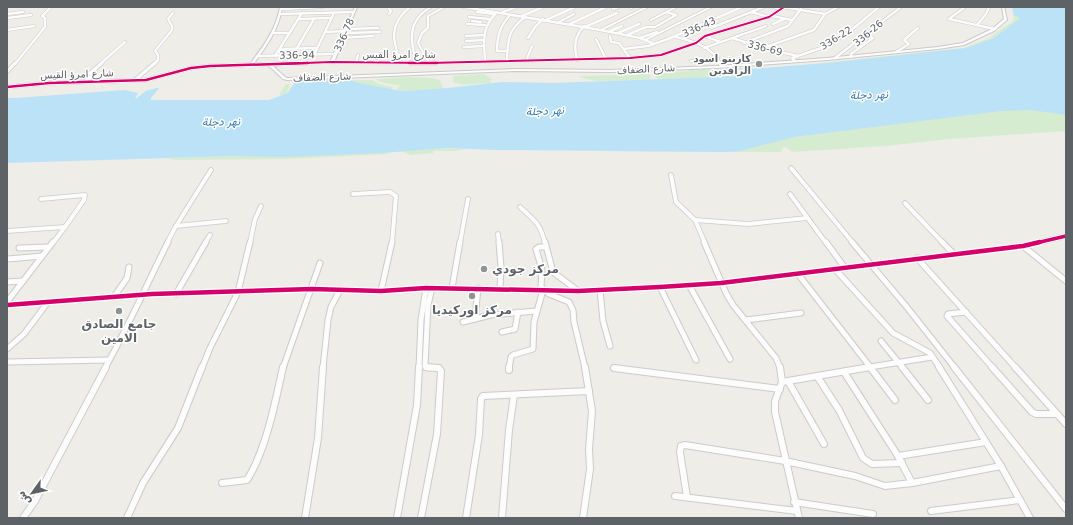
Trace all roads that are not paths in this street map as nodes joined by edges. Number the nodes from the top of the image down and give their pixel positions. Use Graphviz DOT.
graph roads {
  1 [pos="51,7"];
  2 [pos="297,7"];
  3 [pos="323,7"];
  4 [pos="356,7"];
  5 [pos="359,7"];
  6 [pos="388,7"];
  7 [pos="410,7"];
  8 [pos="431,7"];
  9 [pos="444,7"];
  10 [pos="464,7"];
  11 [pos="482,7"];
  12 [pos="516,7"];
  13 [pos="543,7"];
  14 [pos="575,7"];
  15 [pos="606,7"];
  16 [pos="619,7"];
  17 [pos="647,7"];
  18 [pos="676,7"];
  19 [pos="711,7"];
  20 [pos="742,7"];
  21 [pos="764,7"];
  22 [pos="773,7"];
  23 [pos="838,7"];
  24 [pos="879,7"];
  25 [pos="901,7"];
  26 [pos="965,7"];
  27 [pos="989,7"];
  28 [pos="1003,7"];
  29 [pos="281,8"];
  30 [pos="491,8"];
  31 [pos="782,8"];
  32 [pos="613,9"];
  33 [pos="801,9"];
  34 [pos="487,10"];
  35 [pos="478,11"];
  36 [pos="23,12"];
  37 [pos="334,12"];
  38 [pos="354,12"];
  39 [pos="666,12"];
  40 [pos="731,12"];
  41 [pos="751,12"];
  42 [pos="173,13"];
  43 [pos="302,13"];
  44 [pos="320,13"];
  45 [pos="495,13"];
  46 [pos="502,13"];
  47 [pos="617,13"];
  48 [pos="7,14"];
  49 [pos="281,14"];
  50 [pos="389,14"];
  51 [pos="574,14"];
  52 [pos="825,14"];
  53 [pos="31,15"];
  54 [pos="510,15"];
  55 [pos="520,16"];
  56 [pos="742,16"];
  57 [pos="525,17"];
  58 [pos="770,17"];
  59 [pos="7,18"];
  60 [pos="332,18"];
  61 [pos="469,18"];
  62 [pos="784,18"];
  63 [pos="299,19"];
  64 [pos="314,19"];
  65 [pos="490,19"];
  66 [pos="545,20"];
  67 [pos="651,20"];
  68 [pos="792,20"];
  69 [pos="472,21"];
  70 [pos="729,21"];
  71 [pos="559,22"];
  72 [pos="467,24"];
  73 [pos="486,24"];
  74 [pos="570,24"];
  75 [pos="639,24"];
  76 [pos="772,24"];
  77 [pos="977,25"];
  78 [pos="34,26"];
  79 [pos="585,26"];
  80 [pos="622,26"];
  81 [pos="702,26"];
  82 [pos="742,26"];
  83 [pos="766,26"];
  84 [pos="378,28"];
  85 [pos="711,28"];
  86 [pos="918,28"];
  87 [pos="729,29"];
  88 [pos="995,29"];
  89 [pos="7,30"];
  90 [pos="600,30"];
  91 [pos="753,30"];
  92 [pos="346,31"];
  93 [pos="610,31"];
  94 [pos="658,31"];
  95 [pos="720,31"];
  96 [pos="325,32"];
  97 [pos="380,32"];
  98 [pos="273,33"];
  99 [pos="290,33"];
  100 [pos="618,33"];
  101 [pos="742,34"];
  102 [pos="483,35"];
  103 [pos="627,35"];
  104 [pos="766,35"];
  105 [pos="866,35"];
  106 [pos="373,36"];
  107 [pos="466,36"];
  108 [pos="610,36"];
  109 [pos="676,36"];
  110 [pos="705,36"];
  111 [pos="343,38"];
  112 [pos="528,38"];
  113 [pos="640,38"];
  114 [pos="732,38"];
  115 [pos="596,39"];
  116 [pos="484,40"];
  117 [pos="645,40"];
  118 [pos="466,41"];
  119 [pos="125,42"];
  120 [pos="696,42"];
  121 [pos="720,42"];
  122 [pos="744,43"];
  123 [pos="654,44"];
  124 [pos="484,46"];
  125 [pos="532,46"];
  126 [pos="464,47"];
  127 [pos="297,48"];
  128 [pos="317,48"];
  129 [pos="704,48"];
  130 [pos="763,48"];
  131 [pos="280,49"];
  132 [pos="623,49"];
  133 [pos="507,51"];
  134 [pos="896,52"];
  135 [pos="335,54"];
  136 [pos="314,55"];
  137 [pos="358,55"];
  138 [pos="258,56"];
  139 [pos="275,56"];
  140 [pos="798,56"];
  141 [pos="851,56"];
  142 [pos="630,58"];
  143 [pos="718,58"];
  144 [pos="835,58"];
  145 [pos="606,59"];
  146 [pos="577,60"];
  147 [pos="507,61"];
  148 [pos="526,61"];
  149 [pos="691,61"];
  150 [pos="795,61"];
  151 [pos="332,62"];
  152 [pos="356,62"];
  153 [pos="401,62"];
  154 [pos="417,62"];
  155 [pos="429,62"];
  156 [pos="485,62"];
  157 [pos="251,65"];
  158 [pos="270,65"];
  159 [pos="722,66"];
  160 [pos="7,72"];
  161 [pos="134,80"];
  162 [pos="84,82"];
  163 [pos="7,87"];
  164 [pos="791,168"];
  165 [pos="211,170"];
  166 [pos="671,175"];
  167 [pos="353,194"];
  168 [pos="790,194"];
  169 [pos="468,199"];
  170 [pos="41,200"];
  171 [pos="905,203"];
  172 [pos="261,206"];
  173 [pos="520,207"];
  174 [pos="808,218"];
  175 [pos="696,220"];
  176 [pos="226,221"];
  177 [pos="176,226"];
  178 [pos="65,227"];
  179 [pos="7,231"];
  180 [pos="498,234"];
  181 [pos="210,235"];
  182 [pos="1066,236"];
  183 [pos="546,246"];
  184 [pos="1023,246"];
  185 [pos="49,247"];
  186 [pos="19,248"];
  187 [pos="954,254"];
  188 [pos="42,256"];
  189 [pos="917,258"];
  190 [pos="8,259"];
  191 [pos="320,262"];
  192 [pos="870,264"];
  193 [pos="129,267"];
  194 [pos="845,268"];
  195 [pos="836,269"];
  196 [pos="798,274"];
  197 [pos="23,281"];
  198 [pos="1066,281"];
  199 [pos="7,282"];
  200 [pos="721,283"];
  201 [pos="689,286"];
  202 [pos="660,287"];
  203 [pos="429,288"];
  204 [pos="452,288"];
  205 [pos="478,288"];
  206 [pos="500,288"];
  207 [pos="312,289"];
  208 [pos="340,290"];
  209 [pos="382,290"];
  210 [pos="543,290"];
  211 [pos="600,290"];
  212 [pos="578,291"];
  213 [pos="238,292"];
  214 [pos="176,294"];
  215 [pos="141,295"];
  216 [pos="114,297"];
  217 [pos="48,302"];
  218 [pos="8,305"];
  219 [pos="536,311"];
  220 [pos="518,312"];
  221 [pos="966,312"];
  222 [pos="801,313"];
  223 [pos="475,319"];
  224 [pos="746,320"];
  225 [pos="463,322"];
  226 [pos="502,332"];
  227 [pos="881,341"];
  228 [pos="610,346"];
  229 [pos="7,349"];
  230 [pos="932,358"];
  231 [pos="730,359"];
  232 [pos="109,360"];
  233 [pos="696,360"];
  234 [pos="7,362"];
  235 [pos="899,363"];
  236 [pos="614,368"];
  237 [pos="870,368"];
  238 [pos="509,370"];
  239 [pos="844,372"];
  240 [pos="817,376"];
  241 [pos="785,382"];
  242 [pos="780,389"];
  243 [pos="589,391"];
  244 [pos="514,395"];
  245 [pos="895,400"];
  246 [pos="928,400"];
  247 [pos="1057,414"];
  248 [pos="1066,424"];
  249 [pos="986,442"];
  250 [pos="824,444"];
  251 [pos="898,456"];
  252 [pos="785,461"];
  253 [pos="902,464"];
  254 [pos="1001,466"];
  255 [pos="222,483"];
  256 [pos="912,483"];
  257 [pos="675,496"];
  258 [pos="687,497"];
  259 [pos="1020,500"];
  260 [pos="794,502"];
  261 [pos="1066,509"];
  262 [pos="932,511"];
  263 [pos="798,514"];
  264 [pos="873,514"];
  265 [pos="23,518"];
  266 [pos="127,518"];
  267 [pos="305,518"];
  268 [pos="397,518"];
  269 [pos="422,518"];
  270 [pos="466,518"];
  271 [pos="502,518"];
  272 [pos="583,518"];
  273 [pos="1030,518"];
  1 -- 160 [label="street"];
  2 -- 3 [label="street"];
  2 -- 29 [label="street"];
  3 -- 44 [label="street"];
  4 -- 5 [label="street"];
  4 -- 38 [label="street, 336-78"];
  6 -- 50 [label="street"];
  7 -- 153 [label="street"];
  8 -- 154 [label="street"];
  9 -- 155 [label="street"];
  10 -- 35 [label="street"];
  11 -- 35 [label="street"];
  12 -- 46 [label="street"];
  13 -- 55 [label="street"];
  14 -- 66 [label="street"];
  15 -- 74 [label="street"];
  16 -- 32 [label="street"];
  17 -- 90 [label="street"];
  18 -- 39 [label="street"];
  19 -- 117 [label="street"];
  20 -- 40 [label="street, 336-43"];
  21 -- 41 [label="street"];
  22 -- 31 [label="street"];
  23 -- 52 [label="street"];
  24 -- 140 [label="street, 336-22"];
  25 -- 105 [label="street, 336-26"];
  26 -- 77 [label="street"];
  27 -- 77 [label="street"];
  28 -- 88 [label="street"];
  29 -- 49 [label="street"];
  30 -- 34 [label="street"];
  31 -- 33 [label="street"];
  31 -- 58 [label="street, شارع امرؤ القيس"];
  33 -- 52 [label="street"];
  33 -- 68 [label="street"];
  34 -- 35 [label="street"];
  34 -- 45 [label="street"];
  35 -- 45 [label="street"];
  36 -- 48 [label="street"];
  37 -- 38 [label="street"];
  37 -- 44 [label="street"];
  37 -- 60 [label="street"];
  38 -- 92 [label="street, 336-78"];
  39 -- 67 [label="street"];
  39 -- 103 [label="street"];
  40 -- 56 [label="street"];
  40 -- 81 [label="street, 336-43"];
  41 -- 56 [label="street"];
  41 -- 58 [label="street"];
  42 -- 161 [label="street"];
  43 -- 44 [label="street"];
  43 -- 49 [label="street"];
  43 -- 63 [label="street"];
  45 -- 46 [label="street"];
  45 -- 65 [label="street"];
  46 -- 54 [label="street"];
  47 -- 79 [label="street"];
  49 -- 98 [label="street"];
  51 -- 71 [label="street"];
  52 -- 130 [label="street"];
  53 -- 59 [label="street"];
  54 -- 55 [label="street"];
  54 -- 133 [label="street"];
  55 -- 57 [label="street"];
  56 -- 70 [label="street"];
  57 -- 66 [label="street"];
  57 -- 133 [label="street"];
  58 -- 62 [label="street"];
  58 -- 82 [label="street, شارع امرؤ القيس"];
  60 -- 64 [label="street"];
  60 -- 96 [label="street"];
  61 -- 65 [label="street"];
  62 -- 68 [label="street"];
  62 -- 76 [label="street"];
  63 -- 64 [label="street"];
  63 -- 99 [label="street"];
  64 -- 127 [label="street"];
  65 -- 73 [label="street"];
  66 -- 71 [label="street"];
  66 -- 112 [label="street"];
  68 -- 104 [label="street"];
  69 -- 73 [label="street"];
  70 -- 82 [label="street"];
  70 -- 85 [label="street"];
  71 -- 74 [label="street"];
  72 -- 73 [label="street"];
  73 -- 102 [label="street"];
  74 -- 79 [label="street"];
  75 -- 100 [label="street"];
  77 -- 88 [label="street"];
  78 -- 89 [label="street"];
  79 -- 90 [label="street"];
  79 -- 146 [label="street"];
  80 -- 93 [label="street"];
  81 -- 85 [label="street"];
  81 -- 109 [label="street, 336-43"];
  82 -- 87 [label="street, شارع امرؤ القيس"];
  83 -- 91 [label="street"];
  84 -- 92 [label="street"];
  85 -- 95 [label="street"];
  86 -- 134 [label="street"];
  87 -- 95 [label="street, شارع امرؤ القيس"];
  87 -- 101 [label="street"];
  88 -- 134 [label="street, شارع الضفاف"];
  90 -- 93 [label="street"];
  91 -- 101 [label="street"];
  91 -- 104 [label="street"];
  92 -- 96 [label="street"];
  92 -- 97 [label="street"];
  92 -- 111 [label="street, 336-78"];
  93 -- 100 [label="street"];
  94 -- 113 [label="street"];
  95 -- 110 [label="street, شارع امرؤ القيس"];
  96 -- 128 [label="street"];
  98 -- 99 [label="street"];
  98 -- 138 [label="street"];
  99 -- 131 [label="street"];
  100 -- 103 [label="street"];
  101 -- 114 [label="street"];
  102 -- 107 [label="street"];
  102 -- 116 [label="street"];
  103 -- 113 [label="street"];
  104 -- 122 [label="street"];
  105 -- 141 [label="street"];
  105 -- 144 [label="street, 336-26"];
  106 -- 111 [label="street"];
  108 -- 132 [label="street"];
  109 -- 120 [label="street"];
  109 -- 123 [label="street, 336-43"];
  110 -- 120 [label="street, شارع امرؤ القيس"];
  110 -- 121 [label="street"];
  111 -- 135 [label="street, 336-78"];
  113 -- 117 [label="street"];
  114 -- 121 [label="street"];
  114 -- 122 [label="street, 336-69"];
  115 -- 145 [label="street"];
  116 -- 118 [label="street"];
  116 -- 124 [label="street"];
  117 -- 123 [label="street"];
  119 -- 162 [label="street"];
  120 -- 129 [label="street"];
  120 -- 142 [label="street, شارع امرؤ القيس"];
  121 -- 129 [label="street"];
  122 -- 130 [label="street, 336-69"];
  123 -- 132 [label="street, 336-43"];
  124 -- 126 [label="street"];
  124 -- 156 [label="street"];
  125 -- 148 [label="street"];
  127 -- 128 [label="street"];
  127 -- 131 [label="street"];
  128 -- 136 [label="street"];
  129 -- 143 [label="street"];
  130 -- 140 [label="street, 336-69"];
  131 -- 139 [label="street"];
  132 -- 142 [label="street"];
  133 -- 147 [label="street"];
  134 -- 141 [label="street, شارع الضفاف"];
  135 -- 136 [label="street, 336-94"];
  135 -- 151 [label="street, 336-78"];
  136 -- 139 [label="street, 336-94"];
  137 -- 152 [label="street"];
  138 -- 139 [label="street, 336-94"];
  138 -- 157 [label="street"];
  140 -- 150 [label="street"];
  141 -- 144 [label="street, شارع الضفاف"];
  142 -- 145 [label="street, شارع امرؤ القيس"];
  143 -- 149 [label="street"];
  143 -- 159 [label="street"];
  144 -- 150 [label="street, شارع الضفاف"];
  145 -- 146 [label="street, شارع امرؤ القيس"];
  146 -- 148 [label="street, شارع امرؤ القيس"];
  147 -- 148 [label="street, شارع امرؤ القيس"];
  147 -- 156 [label="street, شارع امرؤ القيس"];
  150 -- 159 [label="street, شارع الضفاف"];
  151 -- 152 [label="street, شارع امرؤ القيس"];
  151 -- 158 [label="street, شارع امرؤ القيس"];
  152 -- 153 [label="street, شارع امرؤ القيس"];
  153 -- 154 [label="street, شارع امرؤ القيس"];
  154 -- 155 [label="street, شارع امرؤ القيس"];
  155 -- 156 [label="street, شارع امرؤ القيس"];
  157 -- 158 [label="street, شارع امرؤ القيس"];
  157 -- 161 [label="street, شارع امرؤ القيس"];
  158 -- 159 [label="street, شارع الضفاف"];
  161 -- 162 [label="street, شارع امرؤ القيس"];
  162 -- 163 [label="street, شارع امرؤ القيس"];
  164 -- 192 [label="street"];
  165 -- 177 [label="street"];
  166 -- 175 [label="street"];
  167 -- 209 [label="street"];
  168 -- 174 [label="street"];
  169 -- 204 [label="street"];
  170 -- 178 [label="street"];
  171 -- 187 [label="street"];
  172 -- 213 [label="street"];
  173 -- 183 [label="street"];
  174 -- 175 [label="street"];
  174 -- 194 [label="street"];
  175 -- 200 [label="street"];
  176 -- 177 [label="street"];
  177 -- 215 [label="street"];
  178 -- 179 [label="street"];
  178 -- 185 [label="street"];
  180 -- 206 [label="street"];
  181 -- 214 [label="street"];
  182 -- 184 [label="street"];
  183 -- 210 [label="street"];
  183 -- 212 [label="street"];
  184 -- 187 [label="street"];
  184 -- 198 [label="street"];
  185 -- 186 [label="street"];
  185 -- 188 [label="street"];
  187 -- 189 [label="street"];
  188 -- 190 [label="street"];
  188 -- 197 [label="street"];
  189 -- 192 [label="street"];
  189 -- 221 [label="street"];
  191 -- 207 [label="street"];
  192 -- 194 [label="street"];
  192 -- 261 [label="street"];
  193 -- 216 [label="street"];
  194 -- 195 [label="street"];
  195 -- 196 [label="street"];
  195 -- 230 [label="street"];
  196 -- 200 [label="street"];
  196 -- 237 [label="street"];
  197 -- 199 [label="street"];
  197 -- 218 [label="street"];
  200 -- 201 [label="street"];
  200 -- 224 [label="street"];
  201 -- 202 [label="street"];
  201 -- 231 [label="street"];
  202 -- 211 [label="street"];
  202 -- 233 [label="street"];
  203 -- 204 [label="street"];
  203 -- 209 [label="street"];
  203 -- 268 [label="street"];
  203 -- 269 [label="street"];
  204 -- 205 [label="street"];
  205 -- 206 [label="street"];
  205 -- 223 [label="street"];
  206 -- 210 [label="street"];
  207 -- 208 [label="street"];
  207 -- 213 [label="street"];
  207 -- 255 [label="street"];
  208 -- 209 [label="street"];
  208 -- 267 [label="street"];
  210 -- 212 [label="street"];
  210 -- 219 [label="street"];
  210 -- 243 [label="street"];
  211 -- 212 [label="street"];
  211 -- 228 [label="street"];
  213 -- 214 [label="street"];
  213 -- 266 [label="street"];
  214 -- 215 [label="street"];
  215 -- 216 [label="street"];
  215 -- 232 [label="street"];
  216 -- 217 [label="street"];
  217 -- 218 [label="street"];
  217 -- 229 [label="street"];
  219 -- 220 [label="street"];
  219 -- 238 [label="street"];
  220 -- 223 [label="street"];
  220 -- 226 [label="street"];
  221 -- 247 [label="street"];
  221 -- 247 [label="street"];
  222 -- 224 [label="street"];
  223 -- 225 [label="street"];
  224 -- 241 [label="street"];
  227 -- 235 [label="street"];
  230 -- 235 [label="street"];
  230 -- 249 [label="street"];
  232 -- 234 [label="street"];
  232 -- 265 [label="street"];
  235 -- 237 [label="street"];
  235 -- 246 [label="street"];
  236 -- 242 [label="street"];
  237 -- 239 [label="street"];
  237 -- 245 [label="street"];
  239 -- 240 [label="street"];
  239 -- 251 [label="street"];
  240 -- 241 [label="street"];
  240 -- 253 [label="street"];
  241 -- 242 [label="street"];
  241 -- 250 [label="street"];
  242 -- 252 [label="street"];
  243 -- 244 [label="street"];
  243 -- 272 [label="street"];
  244 -- 270 [label="street"];
  244 -- 271 [label="street"];
  247 -- 248 [label="street"];
  249 -- 251 [label="street"];
  249 -- 254 [label="street"];
  251 -- 253 [label="street"];
  252 -- 256 [label="street"];
  252 -- 258 [label="street"];
  252 -- 260 [label="street"];
  253 -- 256 [label="street"];
  254 -- 256 [label="street"];
  254 -- 259 [label="street"];
  257 -- 258 [label="street"];
  258 -- 263 [label="street"];
  259 -- 262 [label="street"];
  259 -- 273 [label="street"];
  260 -- 263 [label="street"];
  260 -- 264 [label="street"];
}
